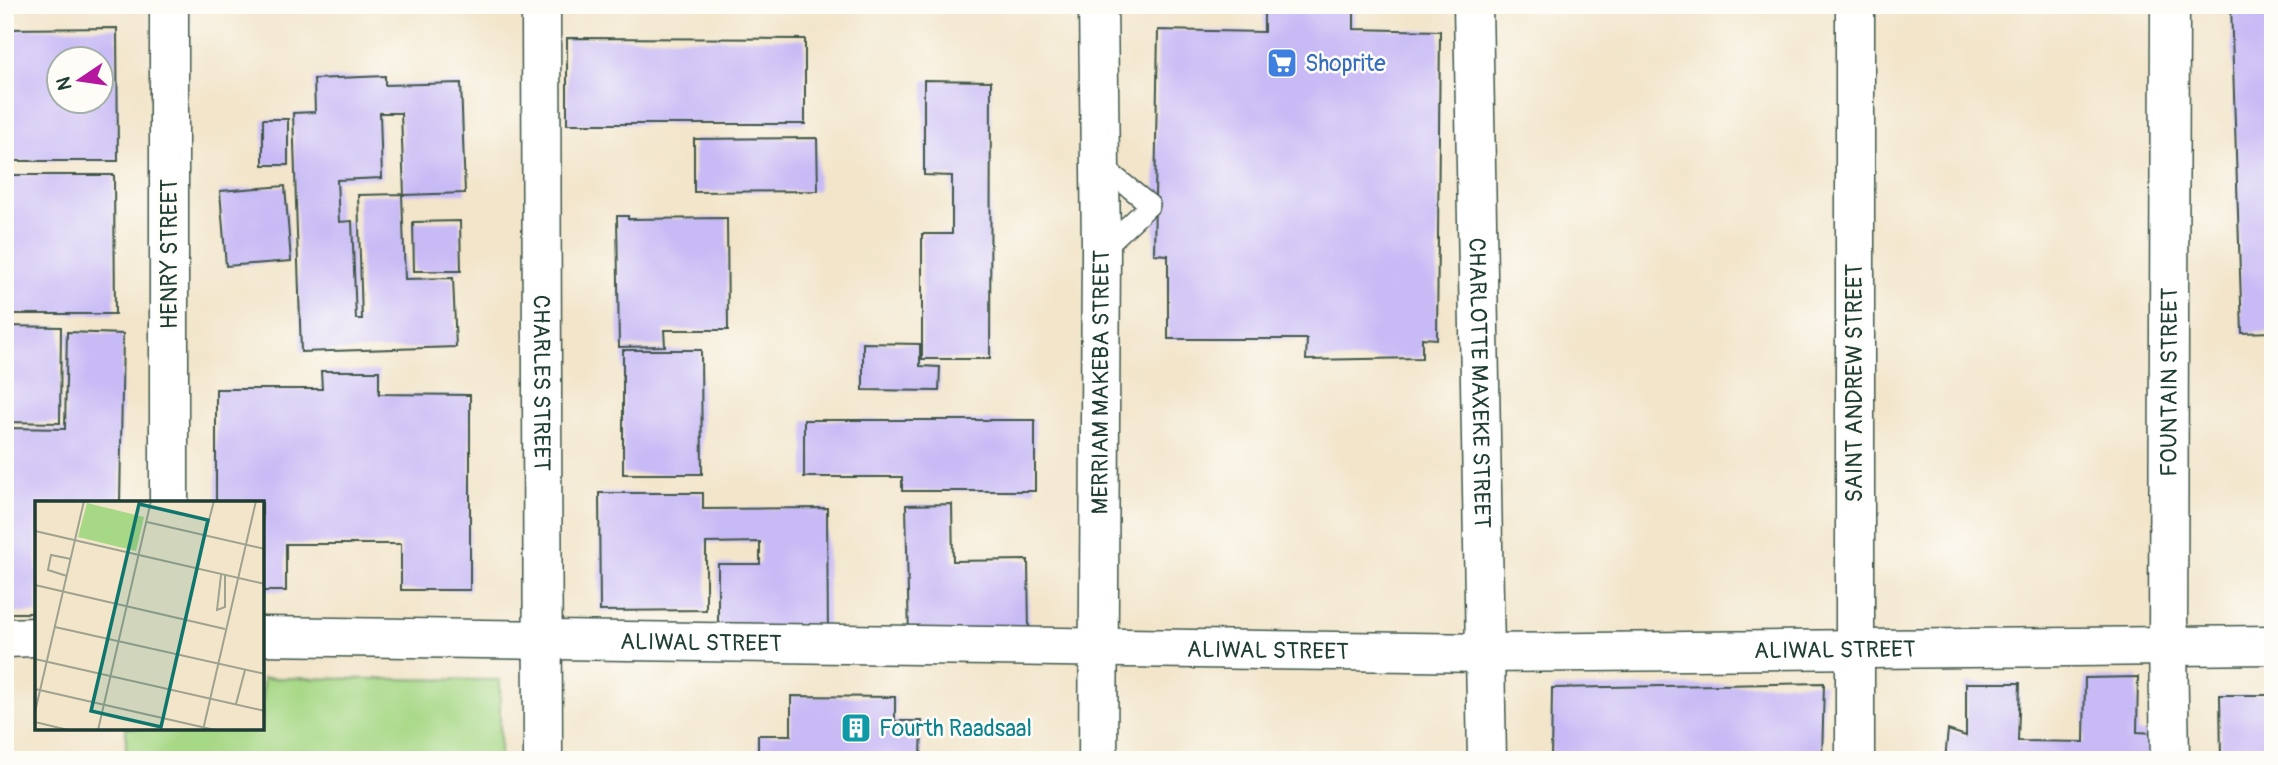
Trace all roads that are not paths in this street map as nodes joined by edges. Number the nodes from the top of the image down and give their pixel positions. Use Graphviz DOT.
graph roads {
  1 [pos="169,5"];
  2 [pos="541,5"];
  3 [pos="1098,5"];
  4 [pos="1473,5"];
  5 [pos="1855,5"];
  6 [pos="2170,5"];
  7 [pos="1099,164"];
  8 [pos="1101,250"];
  9 [pos="169,501"];
  10 [pos="264,636"];
  11 [pos="35,637"];
  12 [pos="5,638"];
  13 [pos="545,640"];
  14 [pos="2168,644"];
  15 [pos="2273,645"];
  16 [pos="1097,649"];
  17 [pos="1854,649"];
  18 [pos="1486,653"];
  19 [pos="544,760"];
  20 [pos="1098,760"];
  21 [pos="1486,760"];
  22 [pos="1855,760"];
  23 [pos="2169,760"];
  1 -- 9 [label="street, HENRY STREET"];
  2 -- 13 [label="street, CHARLES STREET"];
  3 -- 7 [label="street, MERRIAM MAKEBA STREET"];
  4 -- 18 [label="street, CHARLOTTE MAXEKE STREET"];
  5 -- 17 [label="street, SAINT ANDREW STREET"];
  6 -- 14 [label="street, FOUNTAIN STREET"];
  7 -- 8 [label="street, MERRIAM MAKEBA STREET"];
  7 -- 8 [label="lane"];
  8 -- 16 [label="street, MERRIAM MAKEBA STREET"];
  10 -- 13 [label="street, ALIWAL STREET"];
  11 -- 12 [label="street"];
  13 -- 16 [label="street, ALIWAL STREET"];
  13 -- 19 [label="street, CHARLES STREET"];
  14 -- 15 [label="street, ALIWAL STREET"];
  14 -- 17 [label="street, ALIWAL STREET"];
  14 -- 23 [label="street, FOUNTAIN STREET"];
  16 -- 18 [label="street, ALIWAL STREET"];
  16 -- 20 [label="street, MERRIAM MAKEBA STREET"];
  17 -- 18 [label="street, ALIWAL STREET"];
  17 -- 22 [label="street, SAINT ANDREW STREET"];
  18 -- 21 [label="street, CHARLOTTE MAXEKE STREET"];
}
